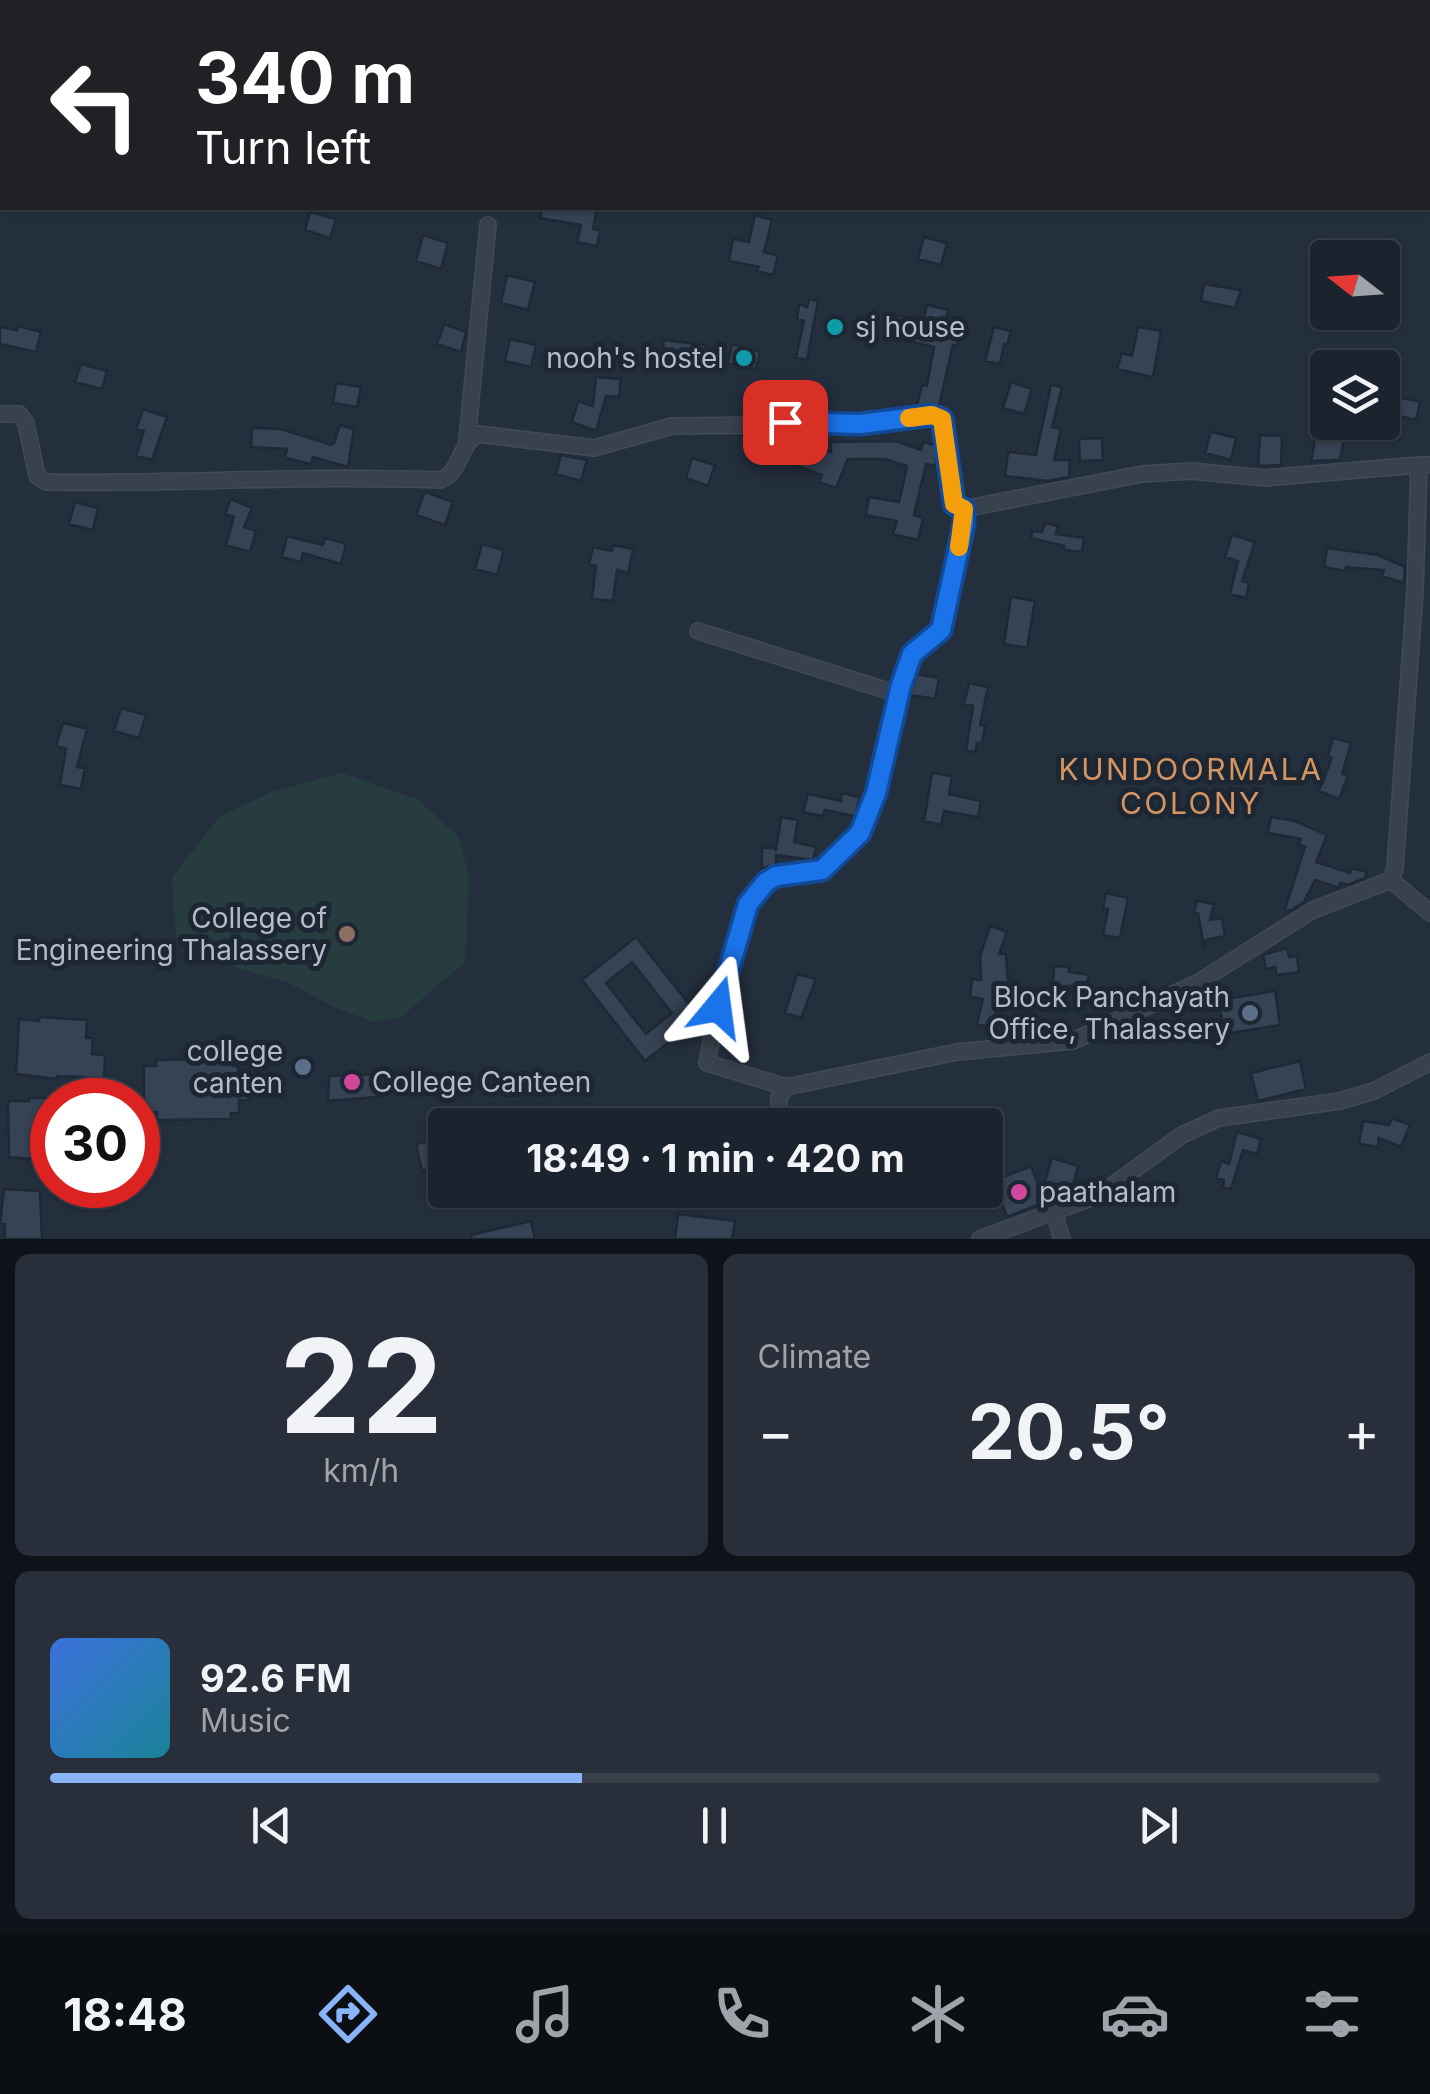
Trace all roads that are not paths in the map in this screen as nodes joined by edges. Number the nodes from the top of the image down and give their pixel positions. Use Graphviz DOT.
graph roads {
  1 [pos="488,225"];
  2 [pos="0,414"];
  3 [pos="467,440"];
  4 [pos="1425,465"];
  5 [pos="964,509"];
  6 [pos="698,630"];
  7 [pos="898,694"];
  8 [pos="1390,880"];
  9 [pos="1430,913"];
  10 [pos="1430,1062"];
  11 [pos="786,1086"];
  12 [pos="779,1108"];
  13 [pos="1054,1212"];
  14 [pos="980,1239"];
  15 [pos="1062,1239"];
  1 -- 3 [label="street"];
  2 -- 3 [label="street"];
  3 -- 5 [label="street"];
  4 -- 5 [label="street"];
  4 -- 8 [label="street"];
  5 -- 7 [label="street"];
  6 -- 7 [label="street"];
  7 -- 11 [label="street"];
  8 -- 9 [label="street"];
  8 -- 11 [label="street"];
  10 -- 13 [label="street"];
  11 -- 12 [label="street"];
  13 -- 14 [label="street"];
  13 -- 15 [label="street"];
}
